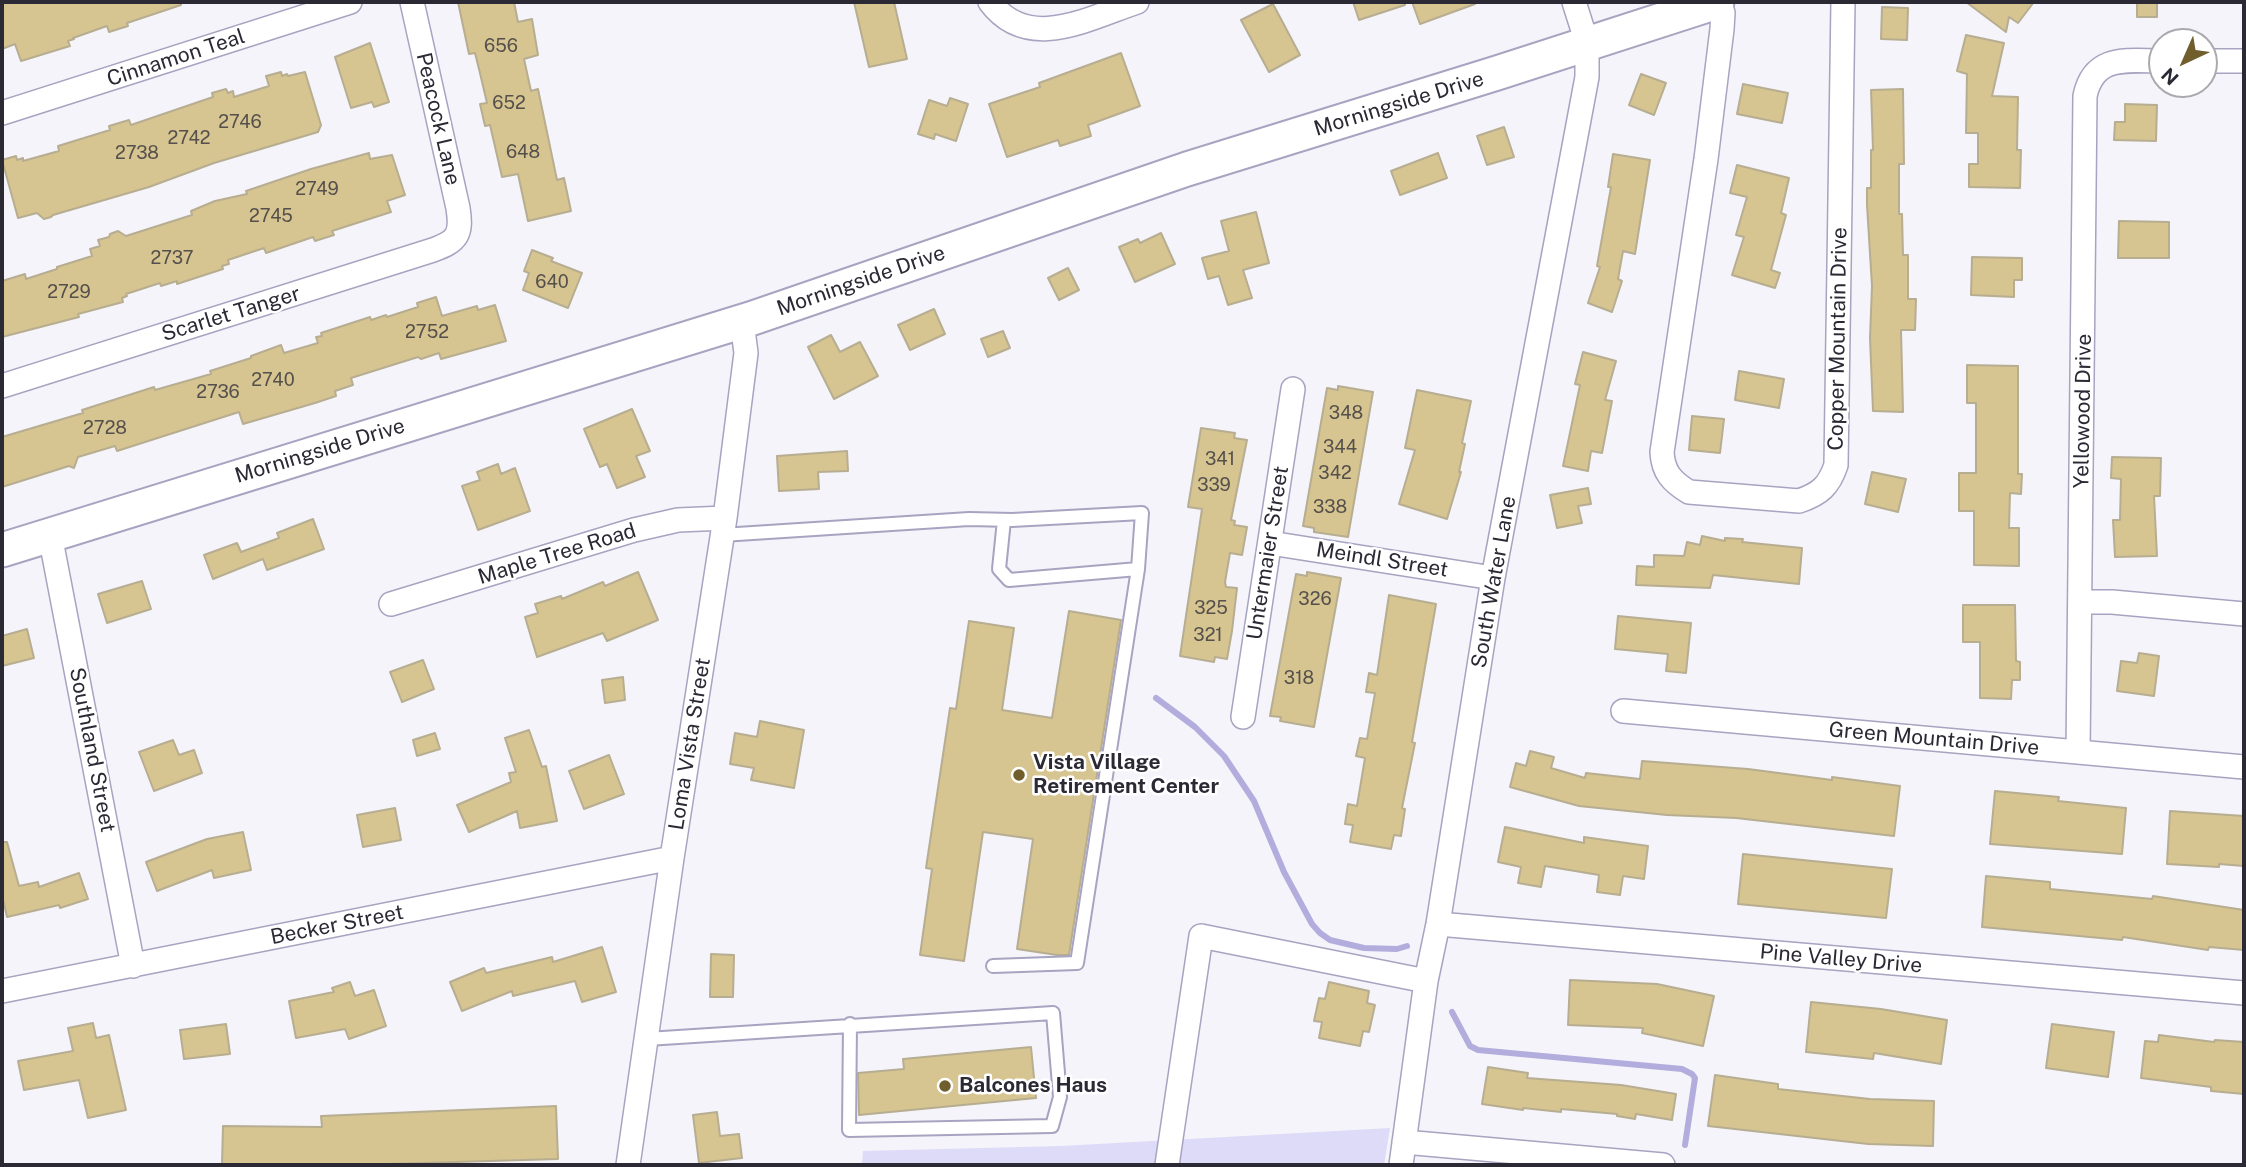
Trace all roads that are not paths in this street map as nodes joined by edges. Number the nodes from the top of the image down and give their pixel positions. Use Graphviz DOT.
graph roads {
  1 [pos="350,2"];
  2 [pos="412,2"];
  3 [pos="1137,2"];
  4 [pos="1574,2"];
  5 [pos="1718,2"];
  6 [pos="1843,2"];
  7 [pos="995,8"];
  8 [pos="1587,43"];
  9 [pos="2148,61"];
  10 [pos="2218,61"];
  11 [pos="2244,61"];
  12 [pos="2,113"];
  13 [pos="457,236"];
  14 [pos="742,322"];
  15 [pos="2,386"];
  16 [pos="1293,389"];
  17 [pos="1004,520"];
  18 [pos="724,526"];
  19 [pos="50,535"];
  20 [pos="1270,543"];
  21 [pos="2,550"];
  22 [pos="1138,569"];
  23 [pos="1493,578"];
  24 [pos="2081,602"];
  25 [pos="391,604"];
  26 [pos="2244,614"];
  27 [pos="1623,711"];
  28 [pos="1243,717"];
  29 [pos="2078,752"];
  30 [pos="2244,767"];
  31 [pos="672,858"];
  32 [pos="1438,924"];
  33 [pos="133,966"];
  34 [pos="993,966"];
  35 [pos="1426,981"];
  36 [pos="2,991"];
  37 [pos="2244,993"];
  38 [pos="850,1024"];
  39 [pos="647,1039"];
  40 [pos="1404,1142"];
  41 [pos="628,1165"];
  42 [pos="1167,1165"];
  43 [pos="1401,1165"];
  44 [pos="1663,1165"];
  1 -- 12 [label="street, Cinnamon Teal"];
  2 -- 13 [label="street, Peacock Lane"];
  3 -- 7 [label="street"];
  4 -- 8 [label="street, South Water Lane"];
  5 -- 6 [label="street, Copper Mountain Drive"];
  5 -- 8 [label="street, Morningside Drive"];
  8 -- 14 [label="street, Morningside Drive"];
  8 -- 23 [label="street, South Water Lane"];
  9 -- 24 [label="street, Yellowood Drive"];
  10 -- 11 [label="street"];
  13 -- 15 [label="street, Scarlet Tanger"];
  14 -- 18 [label="street, Loma Vista Street"];
  14 -- 19 [label="street, Morningside Drive"];
  16 -- 20 [label="street, Untermaier Street"];
  17 -- 18 [label="lane"];
  17 -- 22 [label="lane"];
  17 -- 22 [label="lane"];
  18 -- 25 [label="street, Maple Tree Road"];
  18 -- 31 [label="street, Loma Vista Street"];
  19 -- 21 [label="street, Morningside Drive"];
  19 -- 33 [label="street, Southland Street"];
  20 -- 23 [label="street, Meindl Street"];
  20 -- 28 [label="street, Untermaier Street"];
  22 -- 34 [label="lane"];
  23 -- 32 [label="street, South Water Lane"];
  24 -- 26 [label="street"];
  24 -- 29 [label="street, Yellowood Drive"];
  27 -- 29 [label="street, Green Mountain Drive"];
  29 -- 30 [label="street, Green Mountain Drive"];
  31 -- 33 [label="street, Becker Street"];
  31 -- 39 [label="street, Loma Vista Street"];
  32 -- 35 [label="street, South Water Lane"];
  32 -- 37 [label="street, Pine Valley Drive"];
  33 -- 36 [label="street, Becker Street"];
  35 -- 40 [label="street, South Water Lane"];
  35 -- 42 [label="street"];
  38 -- 38 [label="lane"];
  38 -- 39 [label="lane"];
  39 -- 41 [label="street, Loma Vista Street"];
  40 -- 43 [label="street, South Water Lane"];
  40 -- 44 [label="street"];
}
